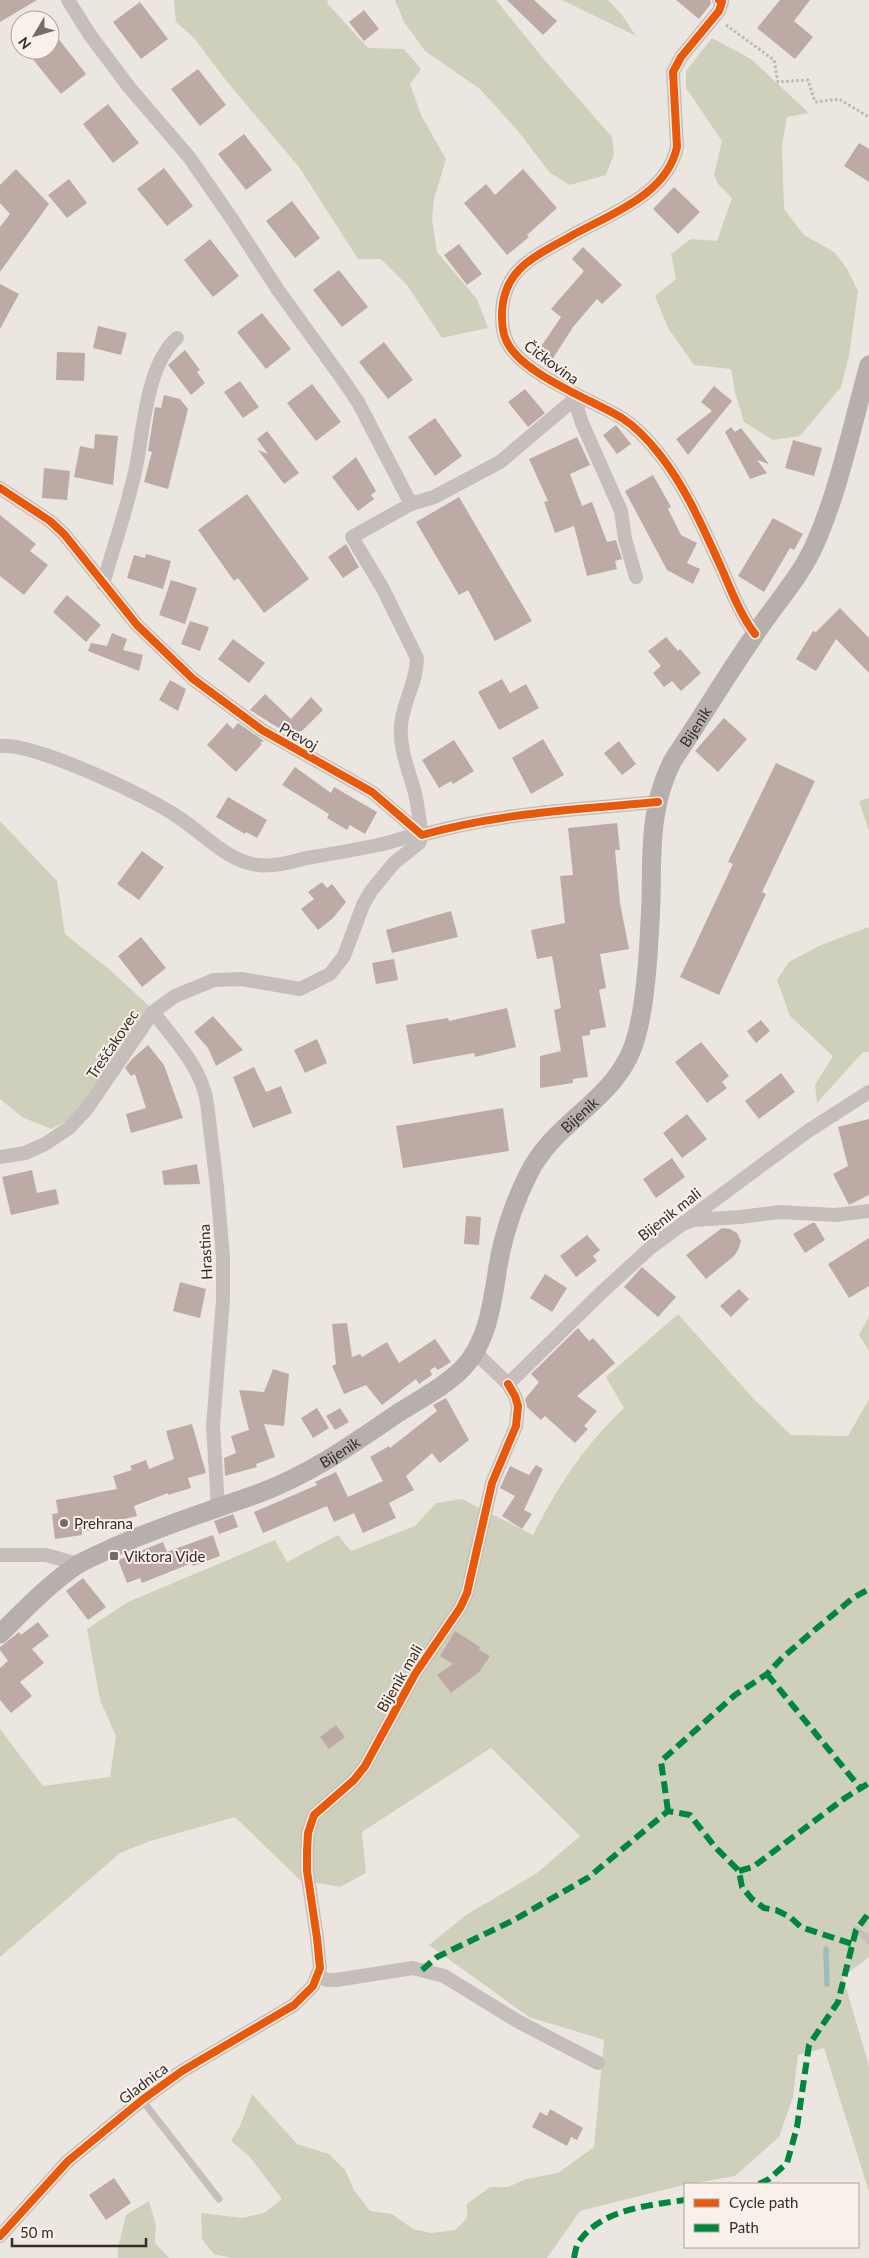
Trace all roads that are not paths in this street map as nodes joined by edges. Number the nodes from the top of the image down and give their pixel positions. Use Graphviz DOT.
graph roads {
  1 [pos="68,0"];
  2 [pos="722,1"];
  3 [pos="176,338"];
  4 [pos="869,365"];
  5 [pos="577,397"];
  6 [pos="0,488"];
  7 [pos="412,504"];
  8 [pos="636,577"];
  9 [pos="103,584"];
  10 [pos="754,634"];
  11 [pos="0,746"];
  12 [pos="658,802"];
  13 [pos="422,834"];
  14 [pos="153,1012"];
  15 [pos="869,1092"];
  16 [pos="0,1157"];
  17 [pos="869,1211"];
  18 [pos="682,1224"];
  19 [pos="475,1352"];
  20 [pos="508,1384"];
  21 [pos="218,1507"];
  22 [pos="0,1554"];
  23 [pos="78,1564"];
  24 [pos="0,1634"];
  25 [pos="856,1930"];
  26 [pos="869,1941"];
  27 [pos="317,1974"];
  28 [pos="598,2063"];
  29 [pos="142,2100"];
  30 [pos="219,2199"];
  31 [pos="0,2236"];
  1 -- 7 [label="street"];
  2 -- 5 [label="street, Čičkovina"];
  3 -- 9 [label="street"];
  4 -- 10 [label="main road, Bijenik"];
  5 -- 7 [label="street"];
  5 -- 8 [label="street"];
  5 -- 10 [label="street, Čičkovina"];
  6 -- 9 [label="street, Prevoj"];
  7 -- 13 [label="street"];
  9 -- 13 [label="street, Prevoj"];
  10 -- 12 [label="main road, Bijenik"];
  11 -- 13 [label="street"];
  12 -- 13 [label="street"];
  12 -- 19 [label="main road, Bijenik"];
  13 -- 14 [label="street, Treščakovec"];
  14 -- 16 [label="street, Treščakovec"];
  14 -- 21 [label="street, Hrastina"];
  15 -- 18 [label="street, Bijenik mali"];
  17 -- 18 [label="street"];
  18 -- 20 [label="street, Bijenik mali"];
  19 -- 20 [label="street, Bijenik mali"];
  19 -- 21 [label="main road, Bijenik"];
  20 -- 27 [label="street, Bijenik mali"];
  21 -- 23 [label="main road, Bijenik"];
  22 -- 23 [label="street"];
  23 -- 24 [label="main road, Bijenik"];
  25 -- 26 [label="lane"];
  27 -- 28 [label="street"];
  27 -- 29 [label="street, Gladnica"];
  29 -- 30 [label="lane"];
  29 -- 31 [label="street, Gladnica"];
}
